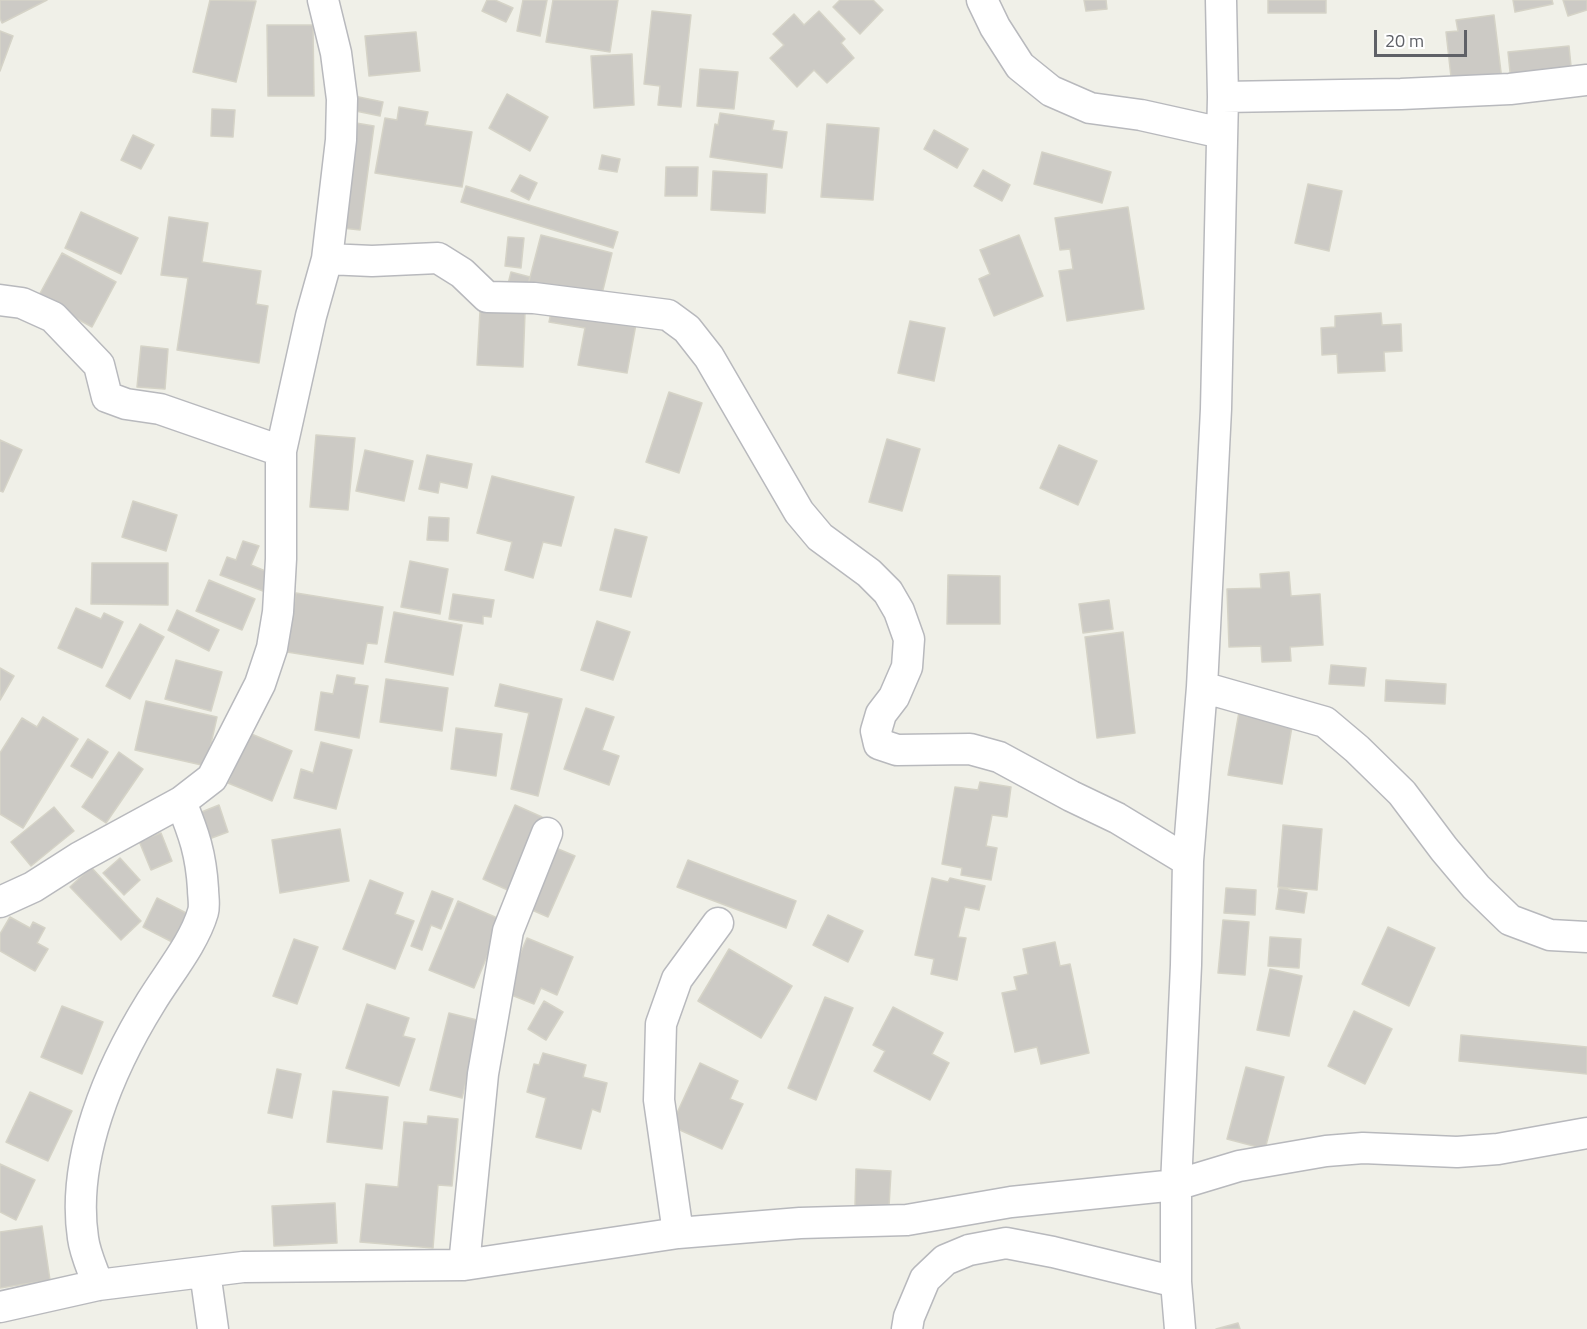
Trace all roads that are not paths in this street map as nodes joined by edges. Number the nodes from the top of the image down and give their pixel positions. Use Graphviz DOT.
graph roads {
  1 [pos="323,0"];
  2 [pos="982,0"];
  3 [pos="1221,0"];
  4 [pos="1587,80"];
  5 [pos="1222,97"];
  6 [pos="1222,133"];
  7 [pos="327,259"];
  8 [pos="0,300"];
  9 [pos="282,451"];
  10 [pos="1202,687"];
  11 [pos="181,802"];
  12 [pos="547,833"];
  13 [pos="1188,861"];
  14 [pos="0,902"];
  15 [pos="718,923"];
  16 [pos="1587,937"];
  17 [pos="1587,1133"];
  18 [pos="1176,1185"];
  19 [pos="678,1233"];
  20 [pos="464,1265"];
  21 [pos="205,1272"];
  22 [pos="1176,1282"];
  23 [pos="98,1285"];
  24 [pos="0,1307"];
  25 [pos="213,1329"];
  26 [pos="907,1329"];
  27 [pos="1179,1329"];
  1 -- 7 [label="street"];
  2 -- 6 [label="street"];
  3 -- 5 [label="street"];
  4 -- 5 [label="street"];
  5 -- 6 [label="street"];
  6 -- 10 [label="street"];
  7 -- 9 [label="street"];
  7 -- 13 [label="street"];
  8 -- 9 [label="street"];
  9 -- 11 [label="street"];
  10 -- 13 [label="street"];
  10 -- 16 [label="street"];
  11 -- 14 [label="street"];
  11 -- 23 [label="street"];
  12 -- 20 [label="street"];
  13 -- 18 [label="street"];
  15 -- 19 [label="street"];
  17 -- 18 [label="street"];
  18 -- 19 [label="street"];
  18 -- 22 [label="street"];
  19 -- 20 [label="street"];
  20 -- 21 [label="street"];
  21 -- 23 [label="street"];
  21 -- 25 [label="street"];
  22 -- 26 [label="street"];
  22 -- 27 [label="street"];
  23 -- 24 [label="street"];
}
